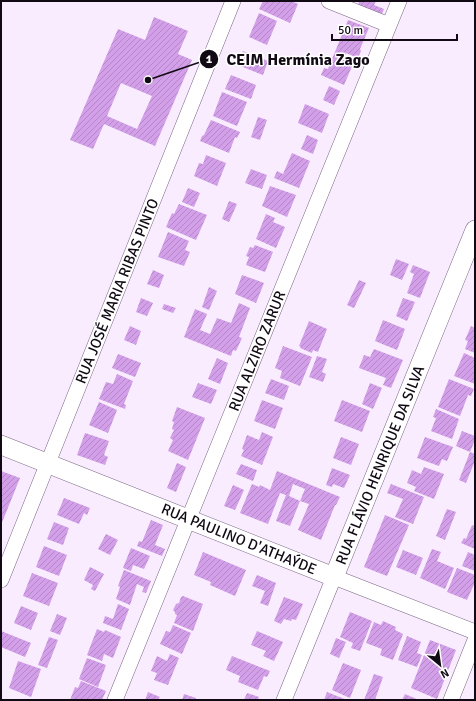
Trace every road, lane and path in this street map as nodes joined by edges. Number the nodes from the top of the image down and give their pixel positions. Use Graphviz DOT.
graph roads {
  1 [pos="233,1"];
  2 [pos="329,1"];
  3 [pos="399,1"];
  4 [pos="389,25"];
  5 [pos="475,230"];
  6 [pos="1,445"];
  7 [pos="48,464"];
  8 [pos="189,519"];
  9 [pos="334,577"];
  10 [pos="1,580"];
  11 [pos="475,632"];
  12 [pos="475,640"];
  13 [pos="115,700"];
  14 [pos="284,700"];
  15 [pos="451,700"];
  1 -- 7 [label="street, RUA JOSÉ MARIA RIBAS PINTO"];
  2 -- 4 [label="street"];
  3 -- 4 [label="street, RUA ALZIRO ZARUR"];
  4 -- 8 [label="street, RUA ALZIRO ZARUR"];
  5 -- 9 [label="street, RUA FLÁVIO HENRIQUE DA SILVA"];
  6 -- 7 [label="street, RUA PAULINO D'ATHAÝDE"];
  7 -- 8 [label="street, RUA PAULINO D'ATHAÝDE"];
  7 -- 10 [label="street, RUA JOSÉ MARIA RIBAS PINTO"];
  8 -- 9 [label="street, RUA PAULINO D'ATHAÝDE"];
  8 -- 13 [label="street, RUA ALZIRO ZARUR"];
  9 -- 11 [label="street, RUA PAULINO D'ATHAÝDE"];
  9 -- 14 [label="street, RUA FLÁVIO HENRIQUE DA SILVA"];
  12 -- 15 [label="street"];
}
